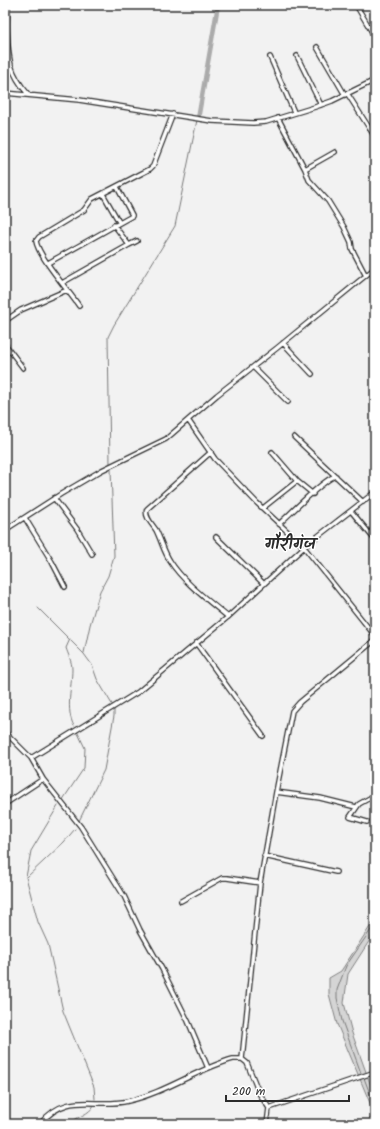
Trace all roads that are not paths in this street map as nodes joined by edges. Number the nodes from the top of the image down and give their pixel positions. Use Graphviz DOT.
graph roads {
  1 [pos="8,5"];
  2 [pos="356,5"];
  3 [pos="375,37"];
  4 [pos="317,47"];
  5 [pos="297,56"];
  6 [pos="270,57"];
  7 [pos="375,80"];
  8 [pos="5,93"];
  9 [pos="28,94"];
  10 [pos="346,94"];
  11 [pos="321,105"];
  12 [pos="294,112"];
  13 [pos="172,114"];
  14 [pos="278,118"];
  15 [pos="375,137"];
  16 [pos="336,152"];
  17 [pos="305,169"];
  18 [pos="116,187"];
  19 [pos="103,194"];
  20 [pos="119,222"];
  21 [pos="114,225"];
  22 [pos="137,241"];
  23 [pos="129,245"];
  24 [pos="48,263"];
  25 [pos="375,268"];
  26 [pos="366,274"];
  27 [pos="62,283"];
  28 [pos="67,290"];
  29 [pos="79,306"];
  30 [pos="5,321"];
  31 [pos="283,343"];
  32 [pos="5,344"];
  33 [pos="253,367"];
  34 [pos="22,368"];
  35 [pos="312,374"];
  36 [pos="288,402"];
  37 [pos="188,420"];
  38 [pos="294,437"];
  39 [pos="211,452"];
  40 [pos="272,452"];
  41 [pos="336,476"];
  42 [pos="297,480"];
  43 [pos="375,492"];
  44 [pos="312,494"];
  45 [pos="54,498"];
  46 [pos="363,502"];
  47 [pos="263,508"];
  48 [pos="351,511"];
  49 [pos="25,518"];
  50 [pos="280,524"];
  51 [pos="5,530"];
  52 [pos="216,537"];
  53 [pos="375,540"];
  54 [pos="304,547"];
  55 [pos="92,554"];
  56 [pos="264,584"];
  57 [pos="65,587"];
  58 [pos="228,617"];
  59 [pos="375,636"];
  60 [pos="375,640"];
  61 [pos="196,643"];
  62 [pos="5,732"];
  63 [pos="263,736"];
  64 [pos="31,758"];
  65 [pos="43,779"];
  66 [pos="276,792"];
  67 [pos="375,795"];
  68 [pos="6,802"];
  69 [pos="356,807"];
  70 [pos="367,822"];
  71 [pos="264,856"];
  72 [pos="336,872"];
  73 [pos="260,883"];
  74 [pos="182,901"];
  75 [pos="242,1059"];
  76 [pos="208,1068"];
  77 [pos="375,1072"];
  78 [pos="269,1108"];
  79 [pos="40,1124"];
  80 [pos="267,1124"];
  1 -- 9 [label="street"];
  2 -- 3 [label="street"];
  4 -- 10 [label="street"];
  5 -- 11 [label="street"];
  6 -- 12 [label="street"];
  7 -- 10 [label="street"];
  8 -- 9 [label="street"];
  9 -- 13 [label="street"];
  10 -- 11 [label="street"];
  10 -- 15 [label="street"];
  11 -- 12 [label="street"];
  12 -- 14 [label="street"];
  13 -- 14 [label="street"];
  13 -- 18 [label="street"];
  14 -- 17 [label="street"];
  16 -- 17 [label="street"];
  17 -- 26 [label="street"];
  18 -- 19 [label="street"];
  18 -- 20 [label="street"];
  19 -- 20 [label="street"];
  19 -- 24 [label="street"];
  20 -- 21 [label="street"];
  21 -- 23 [label="street"];
  21 -- 24 [label="street"];
  22 -- 23 [label="street"];
  23 -- 27 [label="street"];
  24 -- 27 [label="street"];
  25 -- 26 [label="street"];
  26 -- 31 [label="street"];
  27 -- 28 [label="street"];
  28 -- 29 [label="street"];
  28 -- 30 [label="street"];
  31 -- 33 [label="street"];
  31 -- 35 [label="street"];
  32 -- 34 [label="street"];
  33 -- 36 [label="street"];
  33 -- 37 [label="street"];
  37 -- 39 [label="street"];
  37 -- 45 [label="street"];
  38 -- 41 [label="street"];
  39 -- 47 [label="street"];
  39 -- 58 [label="street"];
  40 -- 42 [label="street"];
  41 -- 44 [label="street"];
  41 -- 46 [label="street"];
  42 -- 44 [label="street"];
  42 -- 47 [label="street"];
  43 -- 46 [label="street"];
  44 -- 50 [label="street"];
  45 -- 49 [label="street"];
  45 -- 55 [label="street"];
  46 -- 48 [label="street"];
  47 -- 50 [label="street"];
  48 -- 53 [label="street"];
  48 -- 54 [label="street"];
  49 -- 51 [label="street"];
  49 -- 57 [label="street"];
  50 -- 54 [label="street"];
  52 -- 56 [label="street"];
  54 -- 56 [label="street"];
  54 -- 59 [label="street"];
  56 -- 58 [label="street"];
  58 -- 61 [label="street"];
  60 -- 66 [label="street"];
  61 -- 63 [label="street"];
  61 -- 64 [label="street"];
  62 -- 64 [label="street"];
  64 -- 65 [label="street"];
  65 -- 68 [label="street"];
  65 -- 76 [label="street"];
  66 -- 69 [label="street"];
  66 -- 71 [label="street"];
  67 -- 69 [label="street"];
  69 -- 70 [label="street"];
  71 -- 72 [label="street"];
  71 -- 73 [label="street"];
  73 -- 74 [label="street"];
  73 -- 75 [label="street"];
  75 -- 76 [label="street"];
  75 -- 78 [label="street"];
  76 -- 79 [label="street"];
  77 -- 78 [label="street"];
  78 -- 80 [label="street"];
}
